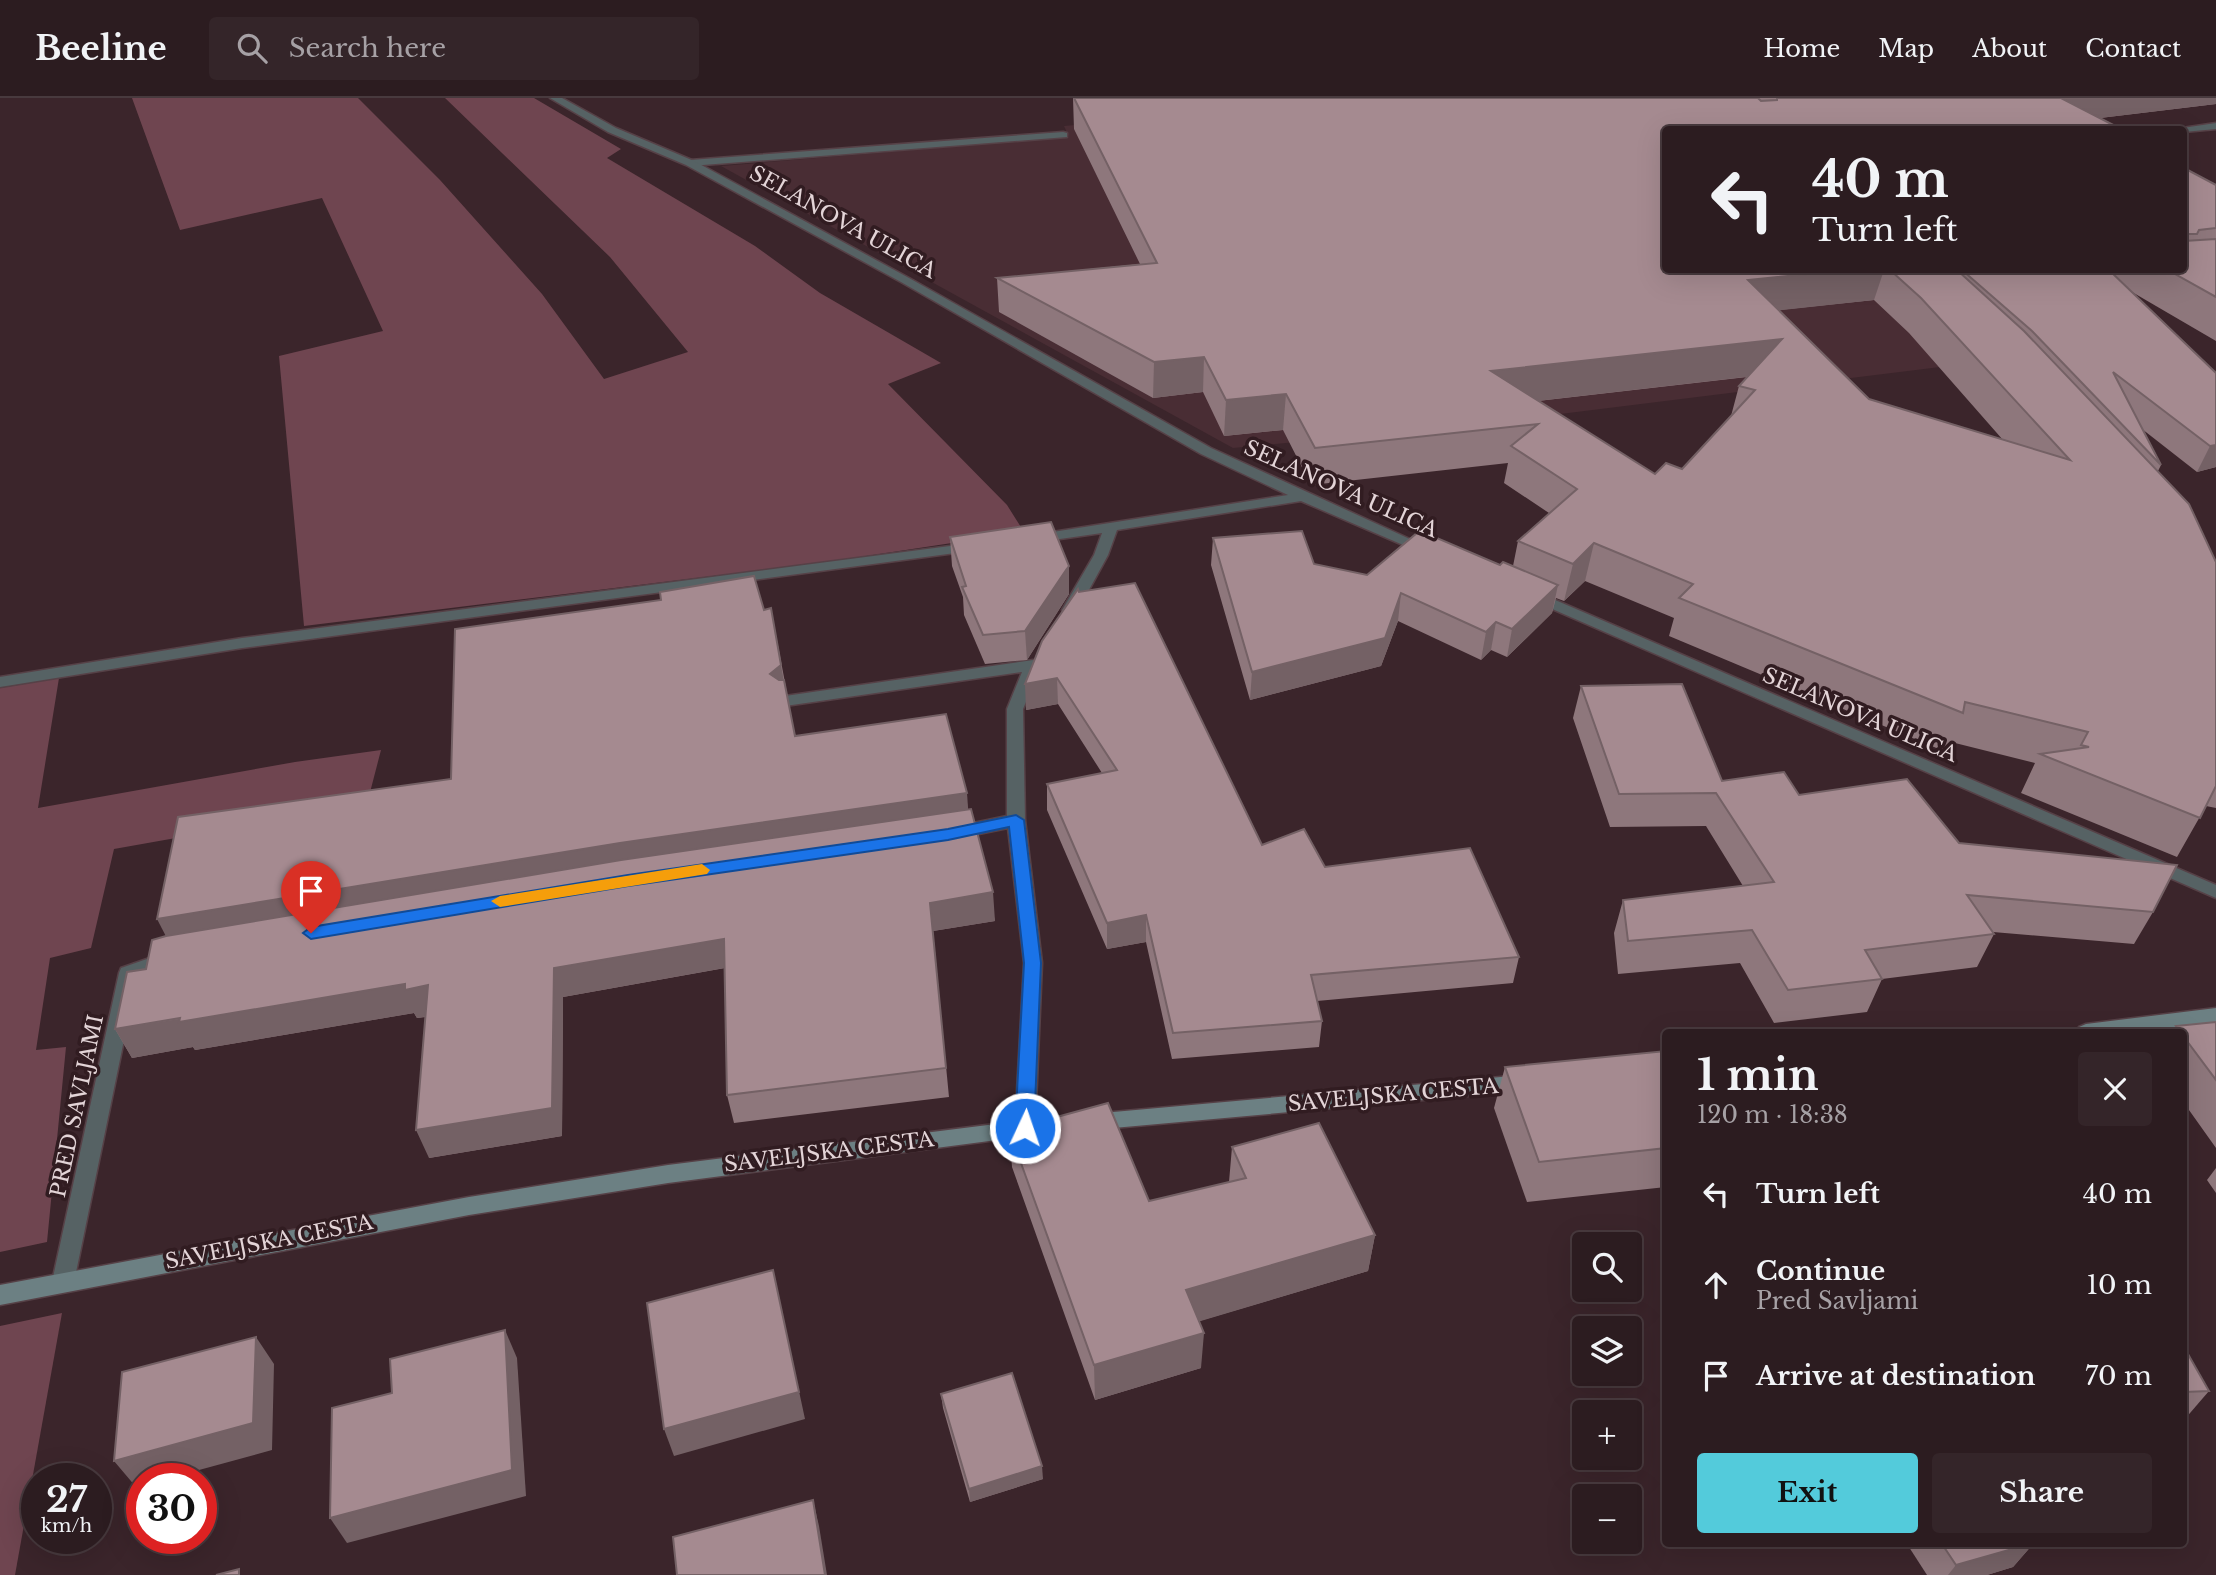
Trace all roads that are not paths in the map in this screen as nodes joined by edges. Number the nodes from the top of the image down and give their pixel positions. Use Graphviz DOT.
graph roads {
  1 [pos="555,98"];
  2 [pos="2216,126"];
  3 [pos="2187,129"];
  4 [pos="1063,135"];
  5 [pos="690,163"];
  6 [pos="1303,497"];
  7 [pos="1111,527"];
  8 [pos="1016,541"];
  9 [pos="988,545"];
  10 [pos="1440,556"];
  11 [pos="1514,588"];
  12 [pos="1059,629"];
  13 [pos="0,682"];
  14 [pos="785,701"];
  15 [pos="1016,820"];
  16 [pos="941,835"];
  17 [pos="2216,892"];
  18 [pos="179,954"];
  19 [pos="2216,1015"];
  20 [pos="2109,1029"];
  21 [pos="1541,1082"];
  22 [pos="1025,1128"];
  23 [pos="63,1282"];
  24 [pos="0,1295"];
  1 -- 5 [label="street, SELANOVA ULICA"];
  2 -- 3 [label="street"];
  4 -- 5 [label="street"];
  5 -- 6 [label="street, SELANOVA ULICA"];
  6 -- 7 [label="street"];
  6 -- 10 [label="street, SELANOVA ULICA"];
  7 -- 8 [label="street"];
  7 -- 12 [label="street"];
  9 -- 13 [label="street"];
  11 -- 17 [label="street, SELANOVA ULICA"];
  14 -- 15 [label="street"];
  15 -- 16 [label="street"];
  15 -- 22 [label="street"];
  18 -- 23 [label="street, PRED SAVLJAMI"];
  19 -- 20 [label="street"];
  21 -- 22 [label="street, SAVELJSKA CESTA"];
  22 -- 23 [label="street, SAVELJSKA CESTA"];
  23 -- 24 [label="street, SAVELJSKA CESTA"];
}
